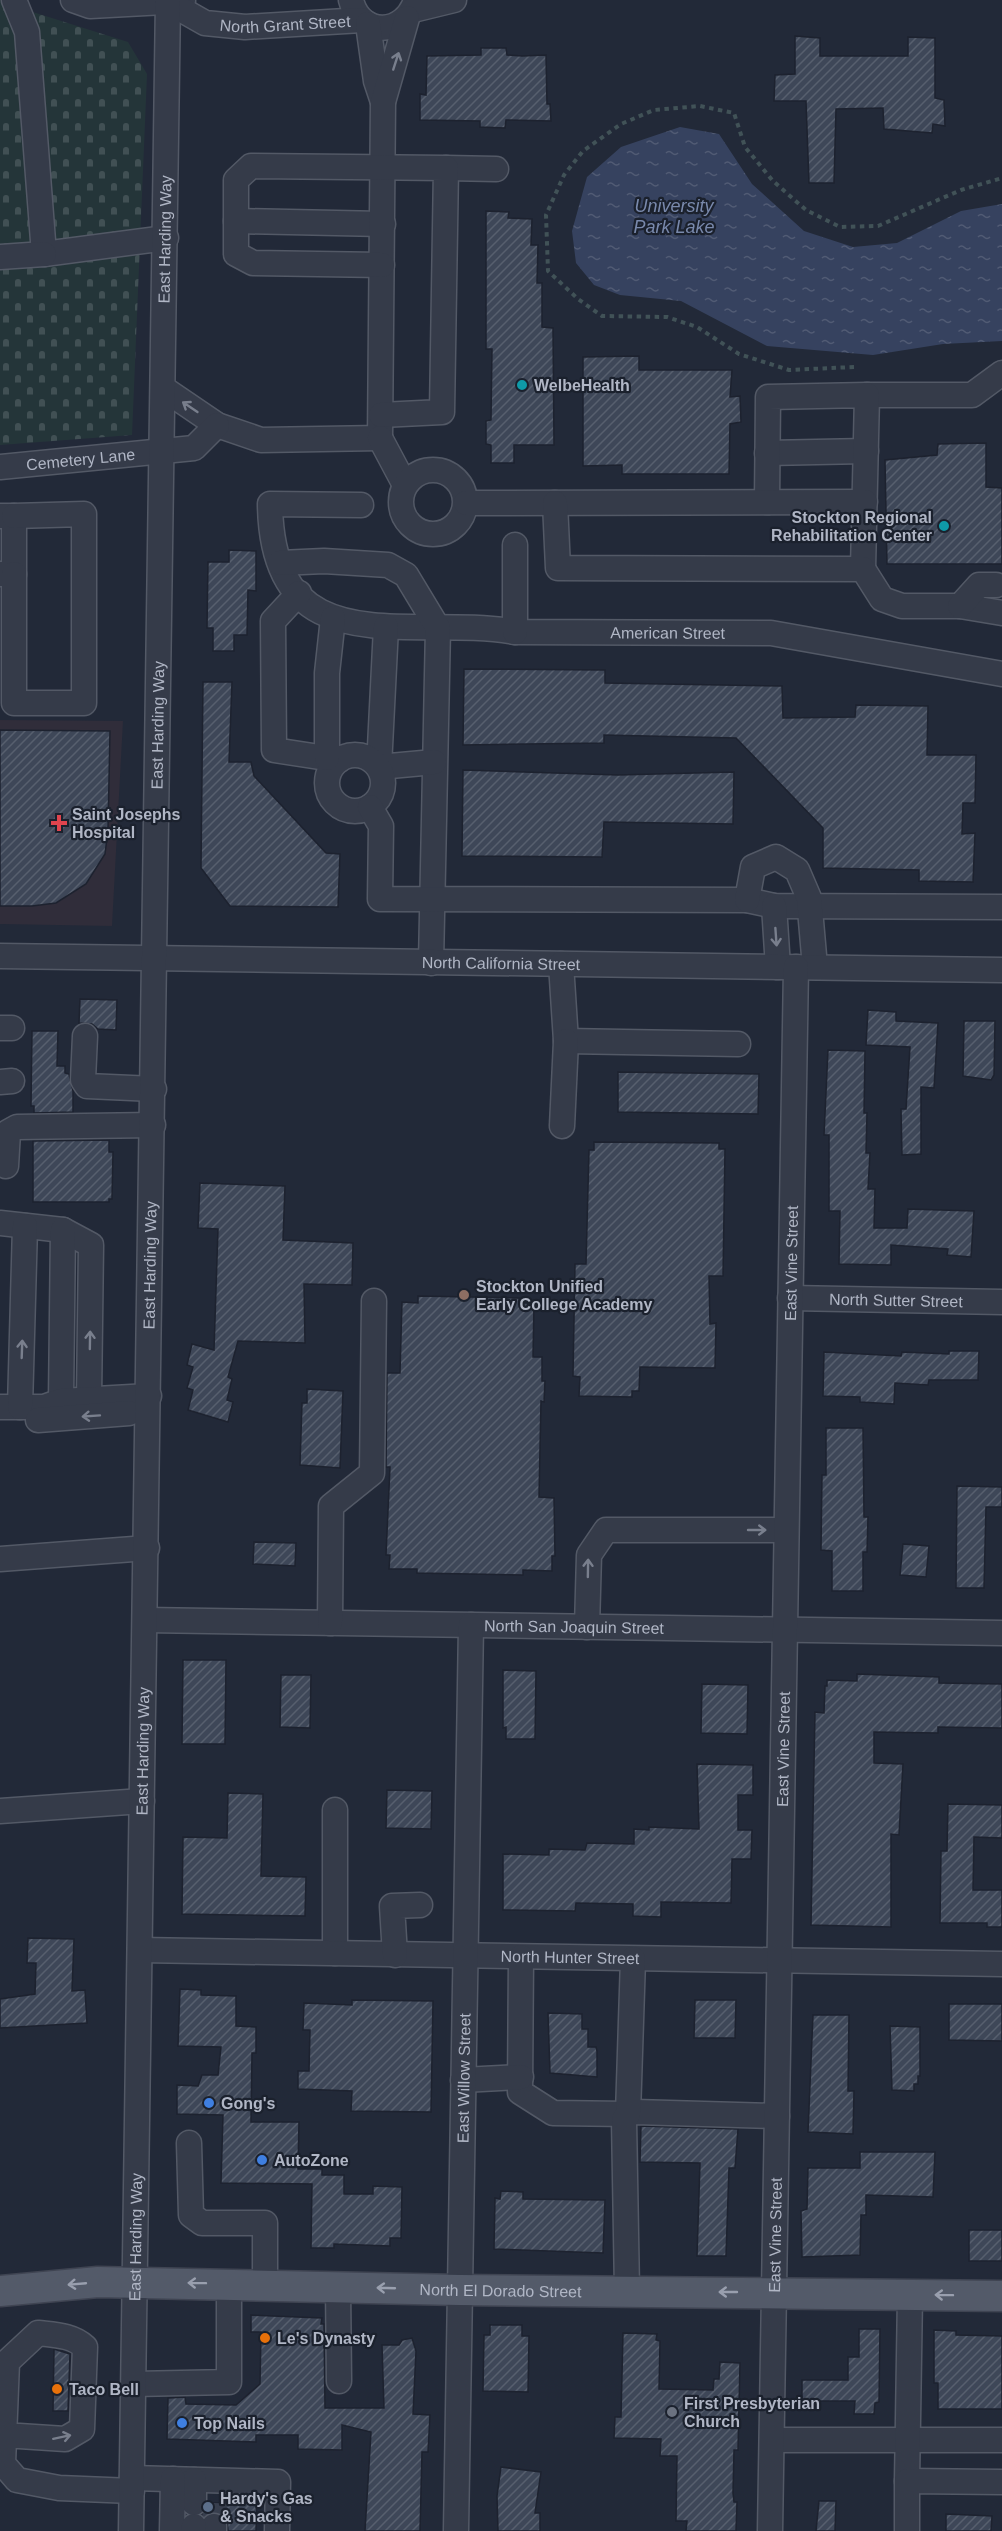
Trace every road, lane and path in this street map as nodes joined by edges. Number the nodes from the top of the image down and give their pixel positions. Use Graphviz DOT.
graph roads {
  1 [pos="14,0"];
  2 [pos="73,0"];
  3 [pos="194,0"];
  4 [pos="454,0"];
  5 [pos="168,1"];
  6 [pos="412,9"];
  7 [pos="360,15"];
  8 [pos="383,102"];
  9 [pos="383,167"];
  10 [pos="446,168"];
  11 [pos="496,169"];
  12 [pos="1002,178"];
  13 [pos="236,221"];
  14 [pos="383,224"];
  15 [pos="166,238"];
  16 [pos="44,254"];
  17 [pos="0,257"];
  18 [pos="382,265"];
  19 [pos="854,367"];
  20 [pos="1002,373"];
  21 [pos="164,389"];
  22 [pos="867,395"];
  23 [pos="217,425"];
  24 [pos="381,426"];
  25 [pos="162,452"];
  26 [pos="866,452"];
  27 [pos="767,453"];
  28 [pos="0,467"];
  29 [pos="405,485"];
  30 [pos="767,502"];
  31 [pos="865,502"];
  32 [pos="466,503"];
  33 [pos="555,503"];
  34 [pos="361,505"];
  35 [pos="7,516"];
  36 [pos="515,545"];
  37 [pos="280,563"];
  38 [pos="863,569"];
  39 [pos="7,574"];
  40 [pos="996,585"];
  41 [pos="299,593"];
  42 [pos="960,606"];
  43 [pos="1002,613"];
  44 [pos="333,618"];
  45 [pos="386,627"];
  46 [pos="438,628"];
  47 [pos="515,632"];
  48 [pos="1002,674"];
  49 [pos="333,759"];
  50 [pos="434,762"];
  51 [pos="379,767"];
  52 [pos="370,807"];
  53 [pos="747,900"];
  54 [pos="430,901"];
  55 [pos="811,905"];
  56 [pos="774,906"];
  57 [pos="1002,907"];
  58 [pos="0,956"];
  59 [pos="155,959"];
  60 [pos="431,963"];
  61 [pos="561,964"];
  62 [pos="796,967"];
  63 [pos="1002,970"];
  64 [pos="85,1036"];
  65 [pos="566,1041"];
  66 [pos="738,1044"];
  67 [pos="154,1089"];
  68 [pos="153,1125"];
  69 [pos="562,1126"];
  70 [pos="6,1166"];
  71 [pos="0,1223"];
  72 [pos="26,1226"];
  73 [pos="63,1230"];
  74 [pos="790,1298"];
  75 [pos="374,1301"];
  76 [pos="1002,1302"];
  77 [pos="89,1399"];
  78 [pos="61,1401"];
  79 [pos="149,1404"];
  80 [pos="10,1407"];
  81 [pos="0,1423"];
  82 [pos="786,1530"];
  83 [pos="147,1548"];
  84 [pos="0,1559"];
  85 [pos="146,1620"];
  86 [pos="330,1623"];
  87 [pos="471,1625"];
  88 [pos="587,1627"];
  89 [pos="785,1629"];
  90 [pos="1002,1633"];
  91 [pos="142,1801"];
  92 [pos="335,1810"];
  93 [pos="0,1811"];
  94 [pos="420,1905"];
  95 [pos="140,1950"];
  96 [pos="335,1953"];
  97 [pos="396,1955"];
  98 [pos="465,1956"];
  99 [pos="521,1957"];
  100 [pos="633,1959"];
  101 [pos="779,1961"];
  102 [pos="1002,1964"];
  103 [pos="520,2078"];
  104 [pos="463,2080"];
  105 [pos="628,2114"];
  106 [pos="777,2116"];
  107 [pos="189,2144"];
  108 [pos="136,2282"];
  109 [pos="229,2284"];
  110 [pos="265,2285"];
  111 [pos="338,2287"];
  112 [pos="459,2290"];
  113 [pos="0,2291"];
  114 [pos="627,2291"];
  115 [pos="774,2293"];
  116 [pos="910,2295"];
  117 [pos="1002,2296"];
  118 [pos="8,2359"];
  119 [pos="339,2381"];
  120 [pos="134,2384"];
  121 [pos="4,2435"];
  122 [pos="772,2440"];
  123 [pos="907,2440"];
  124 [pos="1002,2440"];
  125 [pos="907,2481"];
  126 [pos="1002,2482"];
  127 [pos="132,2484"];
  128 [pos="198,2509"];
  129 [pos="131,2531"];
  130 [pos="277,2531"];
  131 [pos="456,2531"];
  132 [pos="770,2531"];
  133 [pos="907,2531"];
  1 -- 16 [label="street"];
  2 -- 5 [label="street"];
  3 -- 5 [label="street"];
  4 -- 6 [label="street, North Grant Street"];
  5 -- 7 [label="street, North Grant Street"];
  5 -- 15 [label="street, East Harding Way"];
  6 -- 7 [label="street, North Grant Street"];
  8 -- 6 [label="street, one-way"];
  7 -- 8 [label="street"];
  8 -- 9 [label="street"];
  9 -- 10 [label="street"];
  9 -- 13 [label="street"];
  9 -- 14 [label="street"];
  10 -- 11 [label="street"];
  10 -- 24 [label="street"];
  12 -- 19 [label="path"];
  13 -- 14 [label="street"];
  13 -- 18 [label="street"];
  14 -- 18 [label="street"];
  15 -- 16 [label="street"];
  15 -- 21 [label="street, East Harding Way"];
  16 -- 17 [label="street"];
  18 -- 24 [label="street"];
  20 -- 22 [label="street"];
  23 -- 21 [label="street, one-way"];
  21 -- 25 [label="street, East Harding Way"];
  22 -- 26 [label="street"];
  22 -- 27 [label="street"];
  23 -- 24 [label="street"];
  23 -- 25 [label="street, Cemetery Lane"];
  24 -- 29 [label="street"];
  25 -- 28 [label="street, Cemetery Lane"];
  25 -- 59 [label="street, East Harding Way"];
  26 -- 27 [label="street"];
  26 -- 31 [label="street"];
  27 -- 30 [label="street"];
  29 -- 32 [label="street"];
  29 -- 32 [label="street"];
  30 -- 31 [label="street"];
  30 -- 33 [label="street"];
  31 -- 38 [label="street"];
  32 -- 33 [label="street"];
  33 -- 38 [label="street"];
  34 -- 37 [label="street"];
  35 -- 39 [label="street"];
  35 -- 39 [label="street"];
  36 -- 47 [label="street"];
  37 -- 41 [label="street"];
  37 -- 46 [label="street"];
  38 -- 42 [label="street"];
  40 -- 42 [label="street"];
  41 -- 44 [label="street, American Street"];
  41 -- 49 [label="street"];
  42 -- 43 [label="street"];
  44 -- 45 [label="street, American Street"];
  44 -- 49 [label="street"];
  45 -- 46 [label="street, American Street"];
  45 -- 51 [label="street"];
  46 -- 47 [label="street, American Street"];
  46 -- 50 [label="street"];
  47 -- 48 [label="street, American Street"];
  49 -- 51 [label="street"];
  49 -- 52 [label="street"];
  50 -- 51 [label="street"];
  50 -- 54 [label="street"];
  51 -- 52 [label="street"];
  52 -- 54 [label="street"];
  53 -- 54 [label="street"];
  53 -- 55 [label="street"];
  53 -- 56 [label="street"];
  54 -- 60 [label="street"];
  55 -- 56 [label="street"];
  55 -- 57 [label="street"];
  55 -- 62 [label="street"];
  56 -- 62 [label="street, one-way"];
  58 -- 59 [label="street, North California Street"];
  59 -- 60 [label="street, North California Street"];
  59 -- 67 [label="street, East Harding Way"];
  60 -- 61 [label="street, North California Street"];
  61 -- 62 [label="street, North California Street"];
  61 -- 65 [label="street"];
  62 -- 63 [label="street, North California Street"];
  62 -- 74 [label="street, East Vine Street"];
  64 -- 67 [label="street"];
  65 -- 66 [label="street"];
  65 -- 69 [label="street"];
  67 -- 68 [label="street, East Harding Way"];
  68 -- 70 [label="street"];
  68 -- 79 [label="street, East Harding Way"];
  71 -- 72 [label="street"];
  72 -- 73 [label="street"];
  80 -- 72 [label="street, one-way"];
  77 -- 73 [label="street, one-way"];
  73 -- 78 [label="street"];
  74 -- 76 [label="street, North Sutter Street"];
  74 -- 82 [label="street, East Vine Street"];
  75 -- 86 [label="street"];
  77 -- 78 [label="street"];
  77 -- 79 [label="street"];
  78 -- 80 [label="street"];
  79 -- 81 [label="street, one-way"];
  79 -- 83 [label="street, East Harding Way"];
  88 -- 82 [label="street, one-way"];
  82 -- 89 [label="street, East Vine Street"];
  83 -- 84 [label="street"];
  83 -- 85 [label="street, East Harding Way"];
  85 -- 86 [label="street, North San Joaquin Street"];
  85 -- 91 [label="street, East Harding Way"];
  86 -- 87 [label="street, North San Joaquin Street"];
  87 -- 88 [label="street, North San Joaquin Street"];
  87 -- 98 [label="street, East Willow Street"];
  88 -- 89 [label="street, North San Joaquin Street"];
  89 -- 90 [label="street, North San Joaquin Street"];
  89 -- 101 [label="street, East Vine Street"];
  91 -- 93 [label="street"];
  91 -- 95 [label="street, East Harding Way"];
  92 -- 96 [label="street"];
  94 -- 97 [label="street"];
  95 -- 96 [label="street, North Hunter Street"];
  95 -- 108 [label="street, East Harding Way"];
  96 -- 97 [label="street, North Hunter Street"];
  97 -- 98 [label="street, North Hunter Street"];
  98 -- 99 [label="street, North Hunter Street"];
  98 -- 104 [label="street, East Willow Street"];
  99 -- 100 [label="street, North Hunter Street"];
  99 -- 103 [label="street"];
  100 -- 101 [label="street, North Hunter Street"];
  100 -- 105 [label="street"];
  101 -- 102 [label="street, North Hunter Street"];
  101 -- 106 [label="street, East Vine Street"];
  103 -- 104 [label="street"];
  103 -- 105 [label="street"];
  104 -- 112 [label="street, East Willow Street"];
  105 -- 106 [label="street"];
  105 -- 114 [label="street"];
  106 -- 115 [label="street, East Vine Street"];
  107 -- 110 [label="street"];
  109 -- 108 [label="main road, North El Dorado Street, one-way"];
  108 -- 113 [label="main road, North El Dorado Street, one-way"];
  108 -- 120 [label="street, East Harding Way"];
  109 -- 110 [label="main road, North El Dorado Street"];
  109 -- 120 [label="street"];
  110 -- 111 [label="main road, North El Dorado Street"];
  112 -- 111 [label="main road, North El Dorado Street, one-way"];
  111 -- 119 [label="street"];
  112 -- 114 [label="main road, North El Dorado Street"];
  112 -- 131 [label="street, East Willow Street"];
  115 -- 114 [label="main road, North El Dorado Street, one-way"];
  115 -- 116 [label="main road, North El Dorado Street"];
  115 -- 122 [label="street, East Vine Street"];
  117 -- 116 [label="main road, North El Dorado Street, one-way"];
  116 -- 123 [label="street"];
  118 -- 121 [label="street"];
  121 -- 118 [label="street, one-way"];
  120 -- 127 [label="street, East Harding Way"];
  121 -- 127 [label="street"];
  122 -- 123 [label="street"];
  122 -- 132 [label="street, East Vine Street"];
  123 -- 124 [label="street"];
  123 -- 125 [label="street"];
  125 -- 126 [label="street"];
  125 -- 133 [label="street"];
  127 -- 128 [label="street"];
  127 -- 129 [label="street, East Harding Way"];
  128 -- 130 [label="street"];
}
